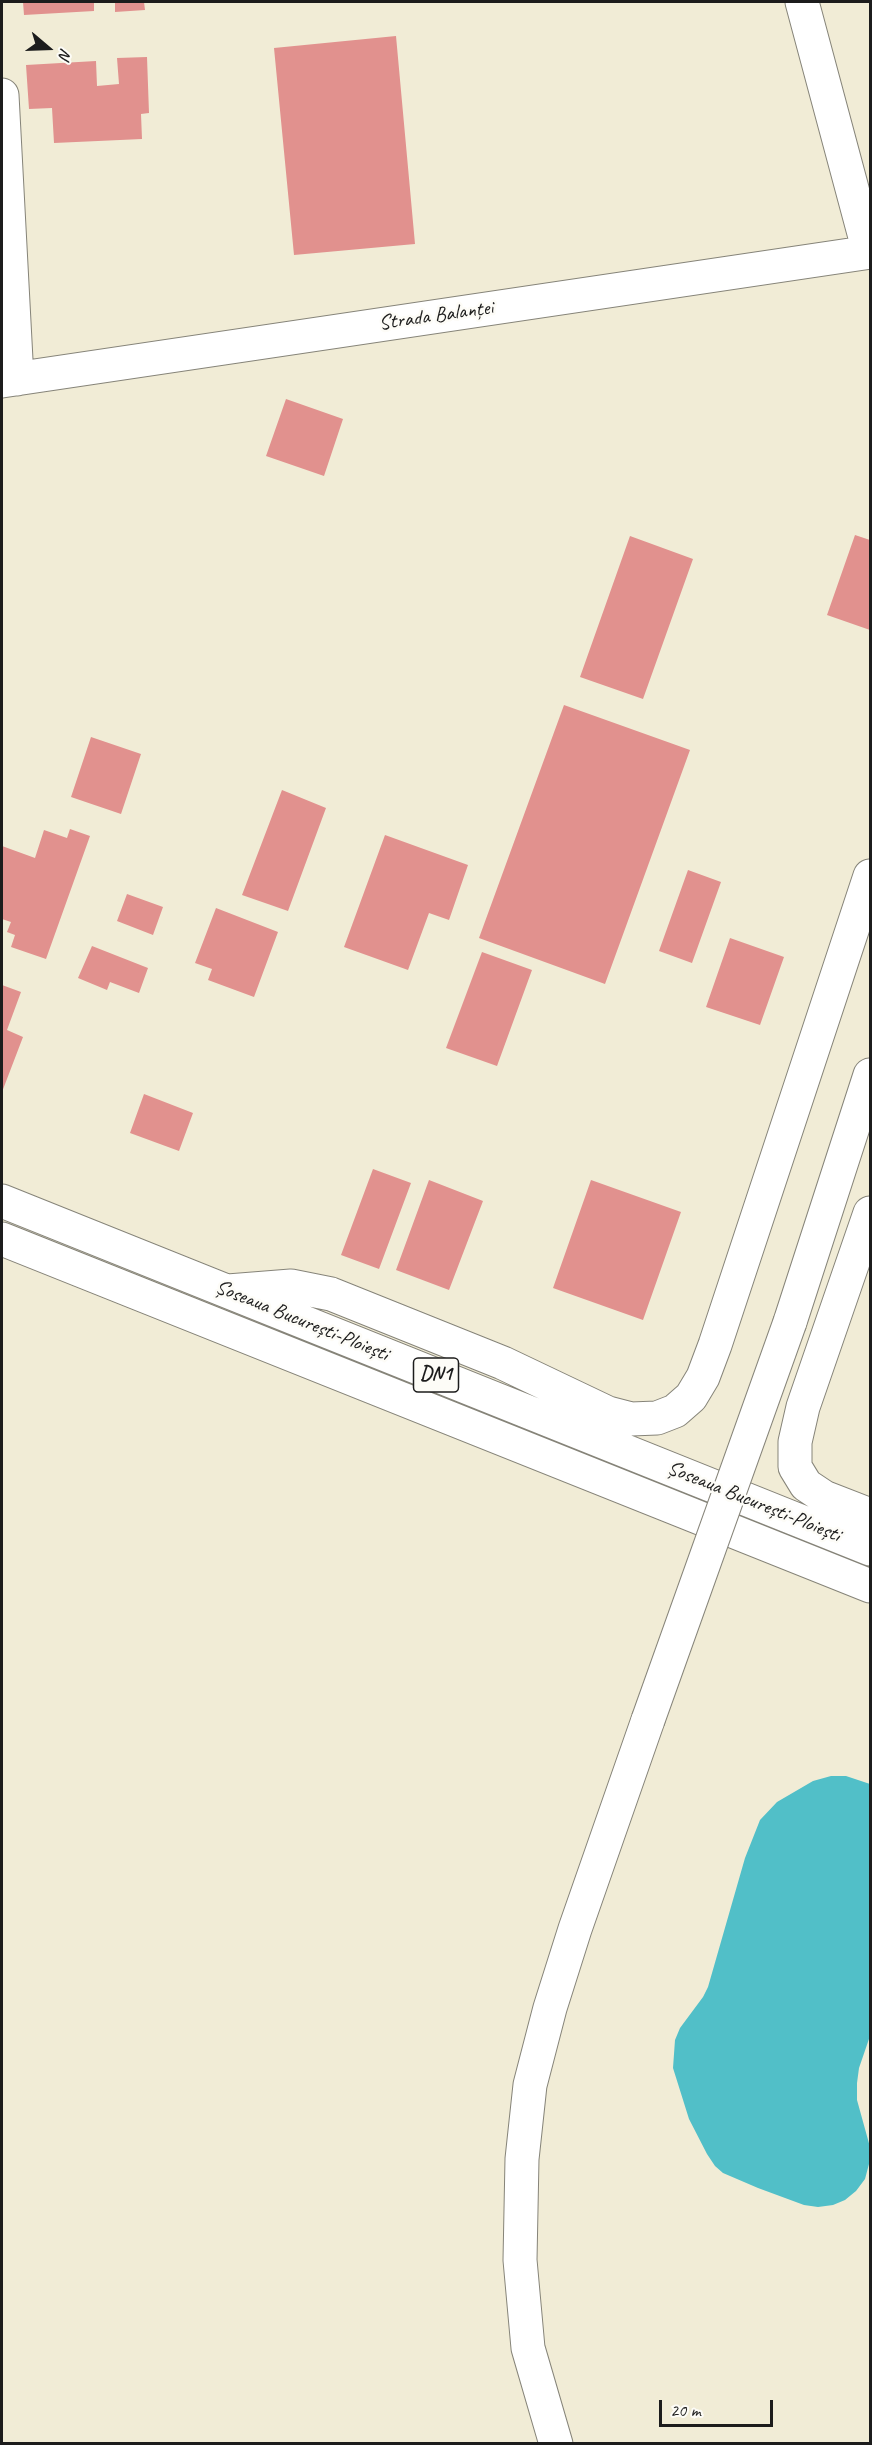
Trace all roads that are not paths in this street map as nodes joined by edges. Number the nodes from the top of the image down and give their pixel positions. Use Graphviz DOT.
graph roads {
  1 [pos="802,2"];
  2 [pos="2,95"];
  3 [pos="870,252"];
  4 [pos="9,380"];
  5 [pos="870,876"];
  6 [pos="870,1075"];
  7 [pos="2,1201"];
  8 [pos="870,1213"];
  9 [pos="2,1239"];
  10 [pos="228,1291"];
  11 [pos="870,1515"];
  12 [pos="870,1549"];
  13 [pos="870,1586"];
  14 [pos="556,2444"];
  1 -- 3 [label="main road"];
  2 -- 4 [label="main road"];
  3 -- 4 [label="main road, Strada Balanței"];
  5 -- 10 [label="main road"];
  6 -- 14 [label="main road, bridge"];
  7 -- 10 [label="main road, Șoseaua București-Ploiești / DN1"];
  8 -- 11 [label="main road"];
  9 -- 13 [label="main road, Șoseaua București-Ploiești / DN1"];
  10 -- 12 [label="main road, Șoseaua București-Ploiești / DN1"];
}
